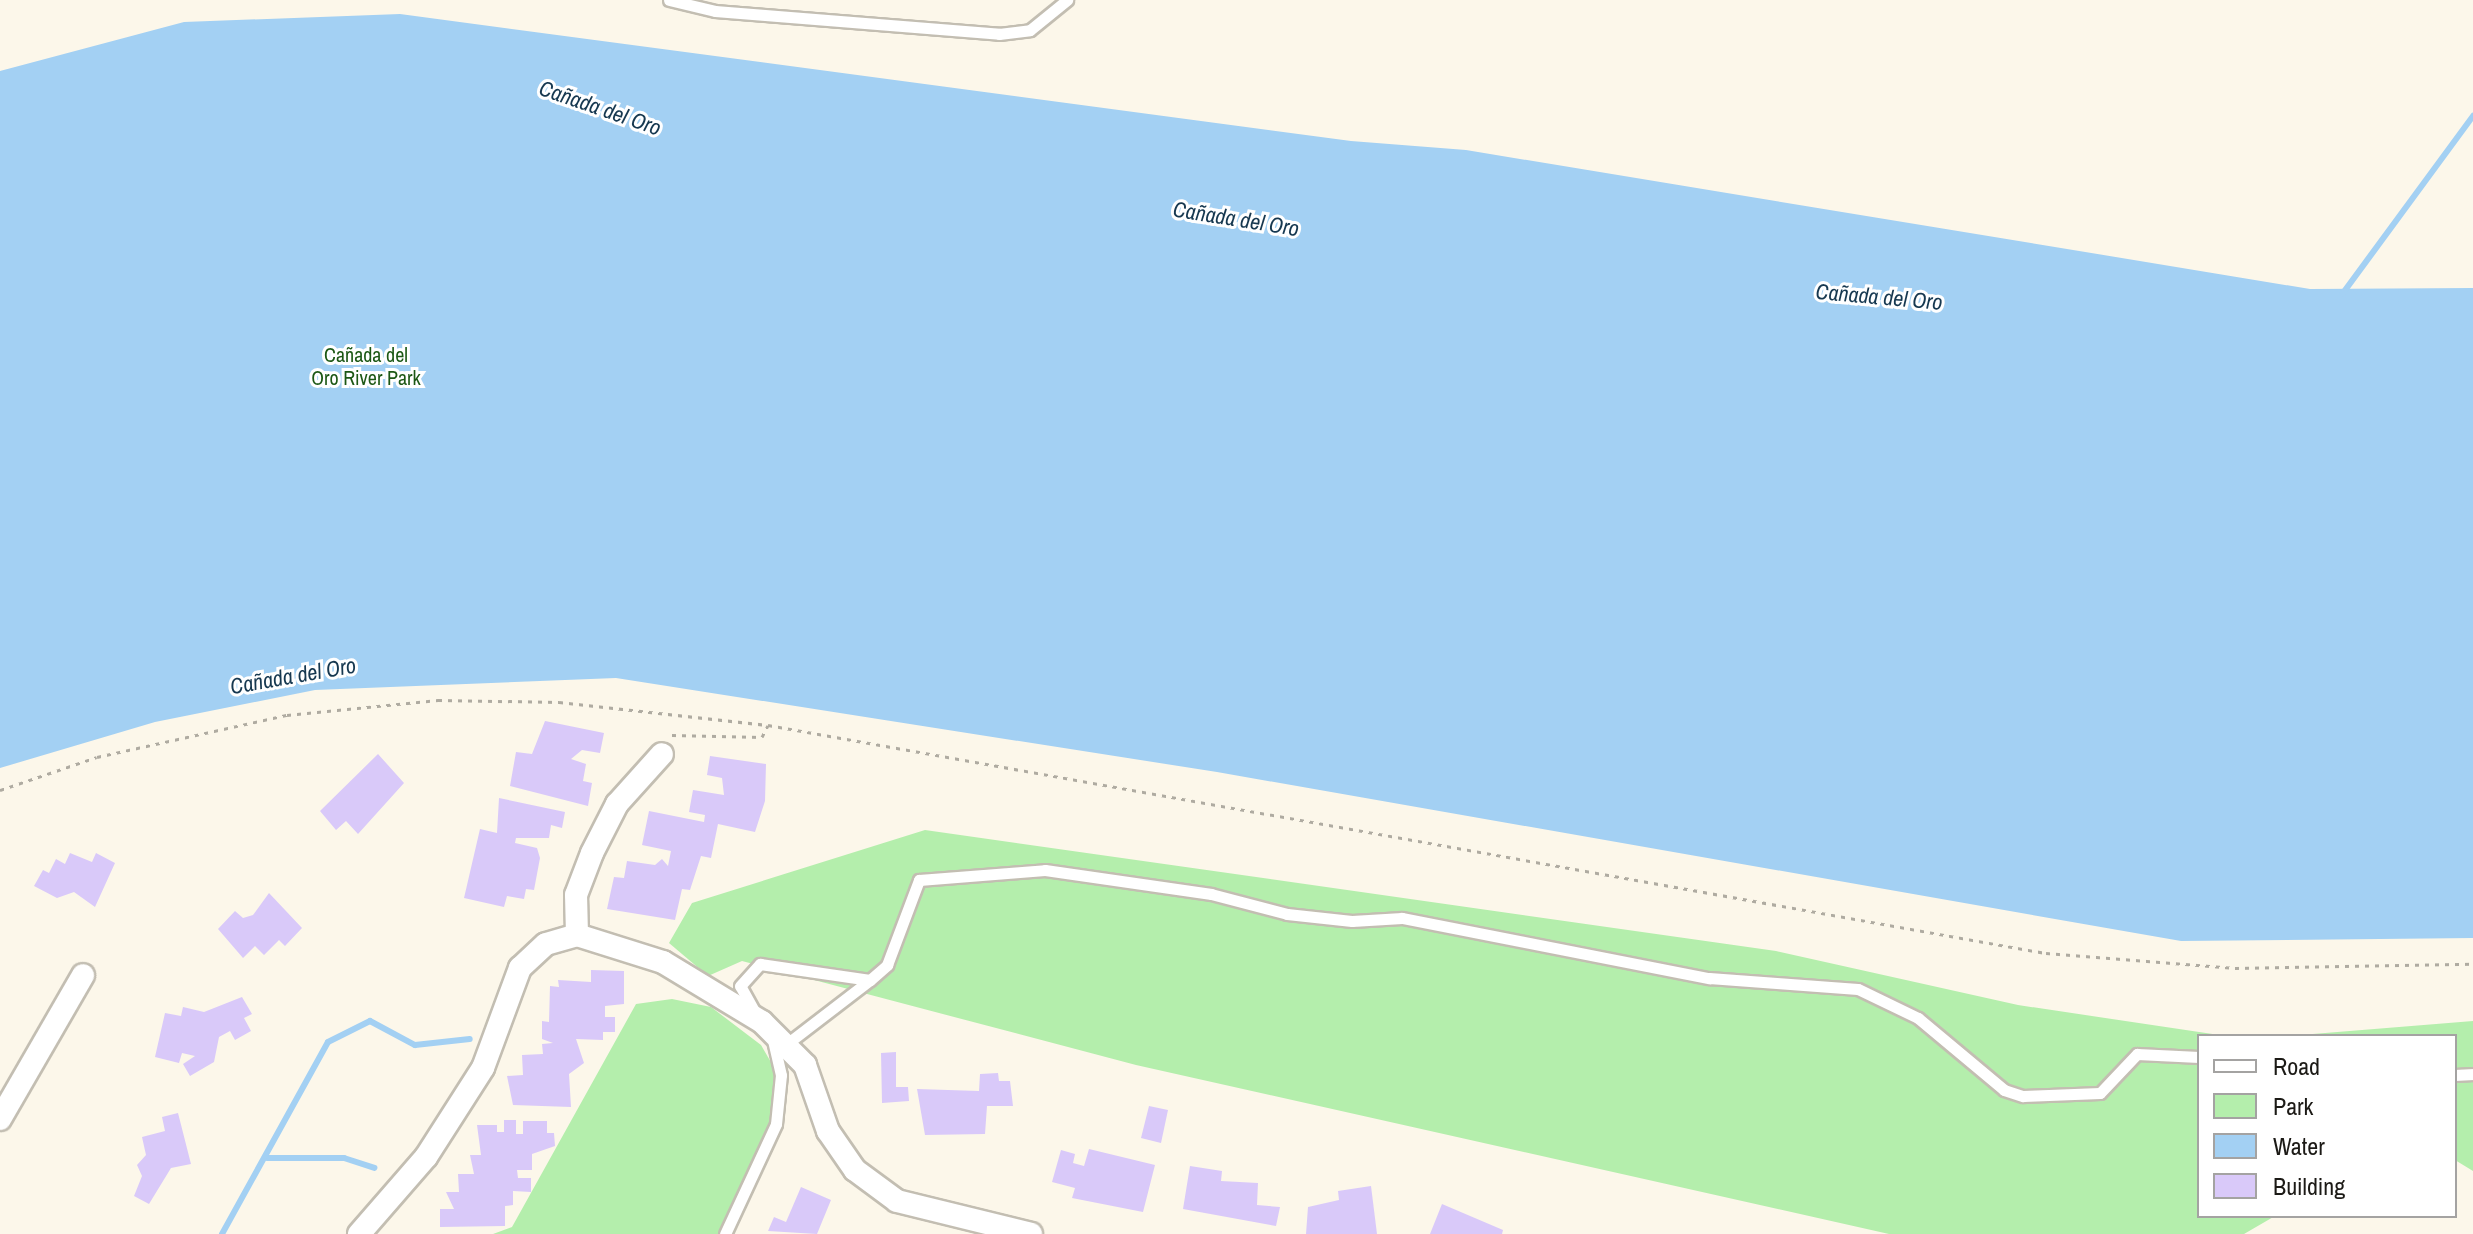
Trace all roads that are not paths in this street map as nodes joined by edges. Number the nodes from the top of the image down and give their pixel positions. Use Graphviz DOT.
graph roads {
  1 [pos="669,0"];
  2 [pos="1067,0"];
  3 [pos="662,754"];
  4 [pos="577,935"];
  5 [pos="83,975"];
  6 [pos="870,980"];
  7 [pos="762,1022"];
  8 [pos="782,1048"];
  9 [pos="2197,1057"];
  10 [pos="0,1119"];
  11 [pos="946,1226"];
  12 [pos="359,1234"];
  13 [pos="725,1234"];
  14 [pos="1031,1234"];
  1 -- 2 [label="lane"];
  3 -- 4 [label="street"];
  4 -- 7 [label="street"];
  4 -- 12 [label="street"];
  5 -- 10 [label="street"];
  6 -- 7 [label="lane"];
  6 -- 8 [label="lane"];
  6 -- 9 [label="lane"];
  7 -- 8 [label="street"];
  8 -- 11 [label="street"];
  8 -- 13 [label="lane"];
  11 -- 14 [label="street"];
}
